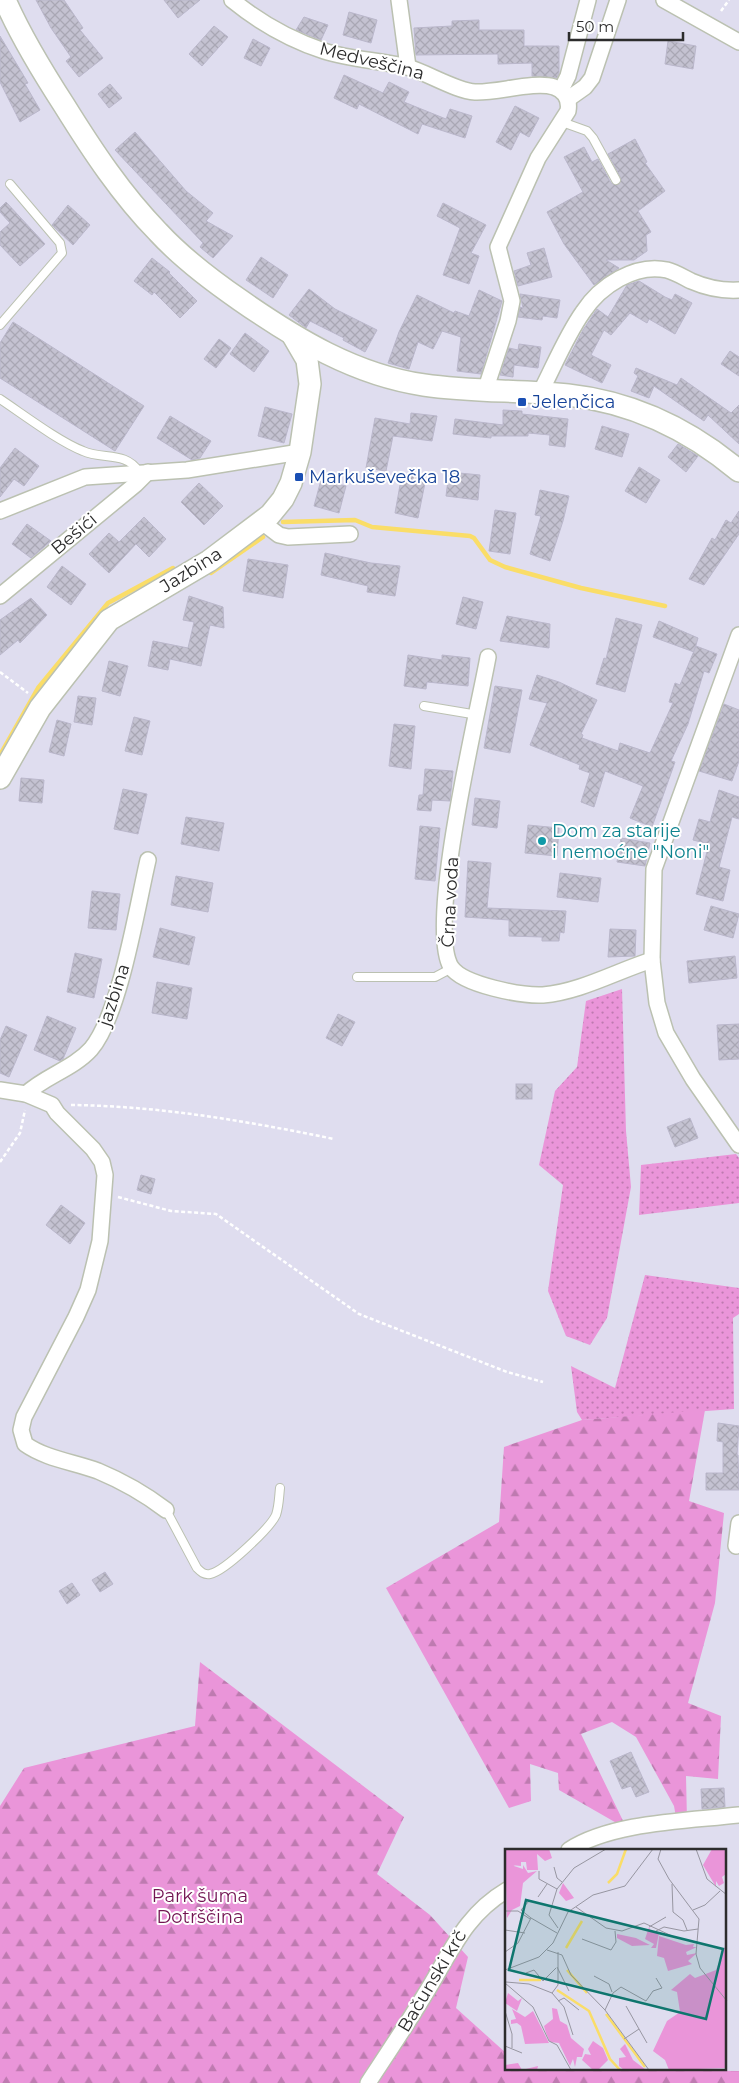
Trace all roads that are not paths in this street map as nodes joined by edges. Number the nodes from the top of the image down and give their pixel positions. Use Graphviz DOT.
graph roads {
  1 [pos="5,0"];
  2 [pos="232,0"];
  3 [pos="399,0"];
  4 [pos="588,0"];
  5 [pos="618,0"];
  6 [pos="664,0"];
  7 [pos="247,6"];
  8 [pos="739,42"];
  9 [pos="408,68"];
  10 [pos="565,95"];
  11 [pos="562,122"];
  12 [pos="616,180"];
  13 [pos="10,184"];
  14 [pos="739,290"];
  15 [pos="0,325"];
  16 [pos="293,335"];
  17 [pos="344,362"];
  18 [pos="310,384"];
  19 [pos="485,391"];
  20 [pos="540,393"];
  21 [pos="0,400"];
  22 [pos="300,452"];
  23 [pos="739,471"];
  24 [pos="144,472"];
  25 [pos="0,510"];
  26 [pos="262,522"];
  27 [pos="350,534"];
  28 [pos="0,596"];
  29 [pos="739,635"];
  30 [pos="488,657"];
  31 [pos="424,706"];
  32 [pos="478,715"];
  33 [pos="0,778"];
  34 [pos="148,860"];
  35 [pos="652,960"];
  36 [pos="452,968"];
  37 [pos="357,977"];
  38 [pos="0,1090"];
  39 [pos="26,1094"];
  40 [pos="739,1145"];
  41 [pos="280,1488"];
  42 [pos="166,1510"];
  43 [pos="739,1522"];
  44 [pos="736,1546"];
  45 [pos="739,1815"];
  46 [pos="571,1849"];
  47 [pos="505,1891"];
  48 [pos="368,2083"];
  1 -- 16 [label="main road"];
  2 -- 7 [label="street, Medveščina"];
  3 -- 9 [label="street"];
  4 -- 10 [label="street"];
  5 -- 10 [label="street"];
  6 -- 8 [label="street"];
  7 -- 9 [label="street, Medveščina"];
  9 -- 10 [label="street, Medveščina"];
  10 -- 11 [label="street"];
  11 -- 12 [label="lane"];
  11 -- 19 [label="street"];
  13 -- 15 [label="lane"];
  14 -- 20 [label="street"];
  16 -- 17 [label="main road"];
  16 -- 18 [label="main road, Jazbina"];
  17 -- 18 [label="main road"];
  17 -- 19 [label="main road"];
  18 -- 22 [label="main road, Jazbina"];
  19 -- 20 [label="main road"];
  20 -- 23 [label="main road"];
  21 -- 24 [label="lane"];
  22 -- 24 [label="street"];
  22 -- 26 [label="main road, Jazbina"];
  24 -- 25 [label="street"];
  24 -- 28 [label="street, Bešići"];
  26 -- 27 [label="street"];
  26 -- 33 [label="main road, Jazbina"];
  29 -- 35 [label="street"];
  30 -- 32 [label="street, Črna voda"];
  31 -- 32 [label="lane"];
  32 -- 36 [label="street, Črna voda"];
  34 -- 39 [label="street, jazbina"];
  35 -- 36 [label="street, Črna voda"];
  35 -- 40 [label="street"];
  36 -- 37 [label="lane"];
  38 -- 39 [label="street"];
  39 -- 42 [label="street"];
  41 -- 42 [label="lane"];
  43 -- 44 [label="street"];
  45 -- 46 [label="street"];
  47 -- 48 [label="street, Bačunski krč"];
}
